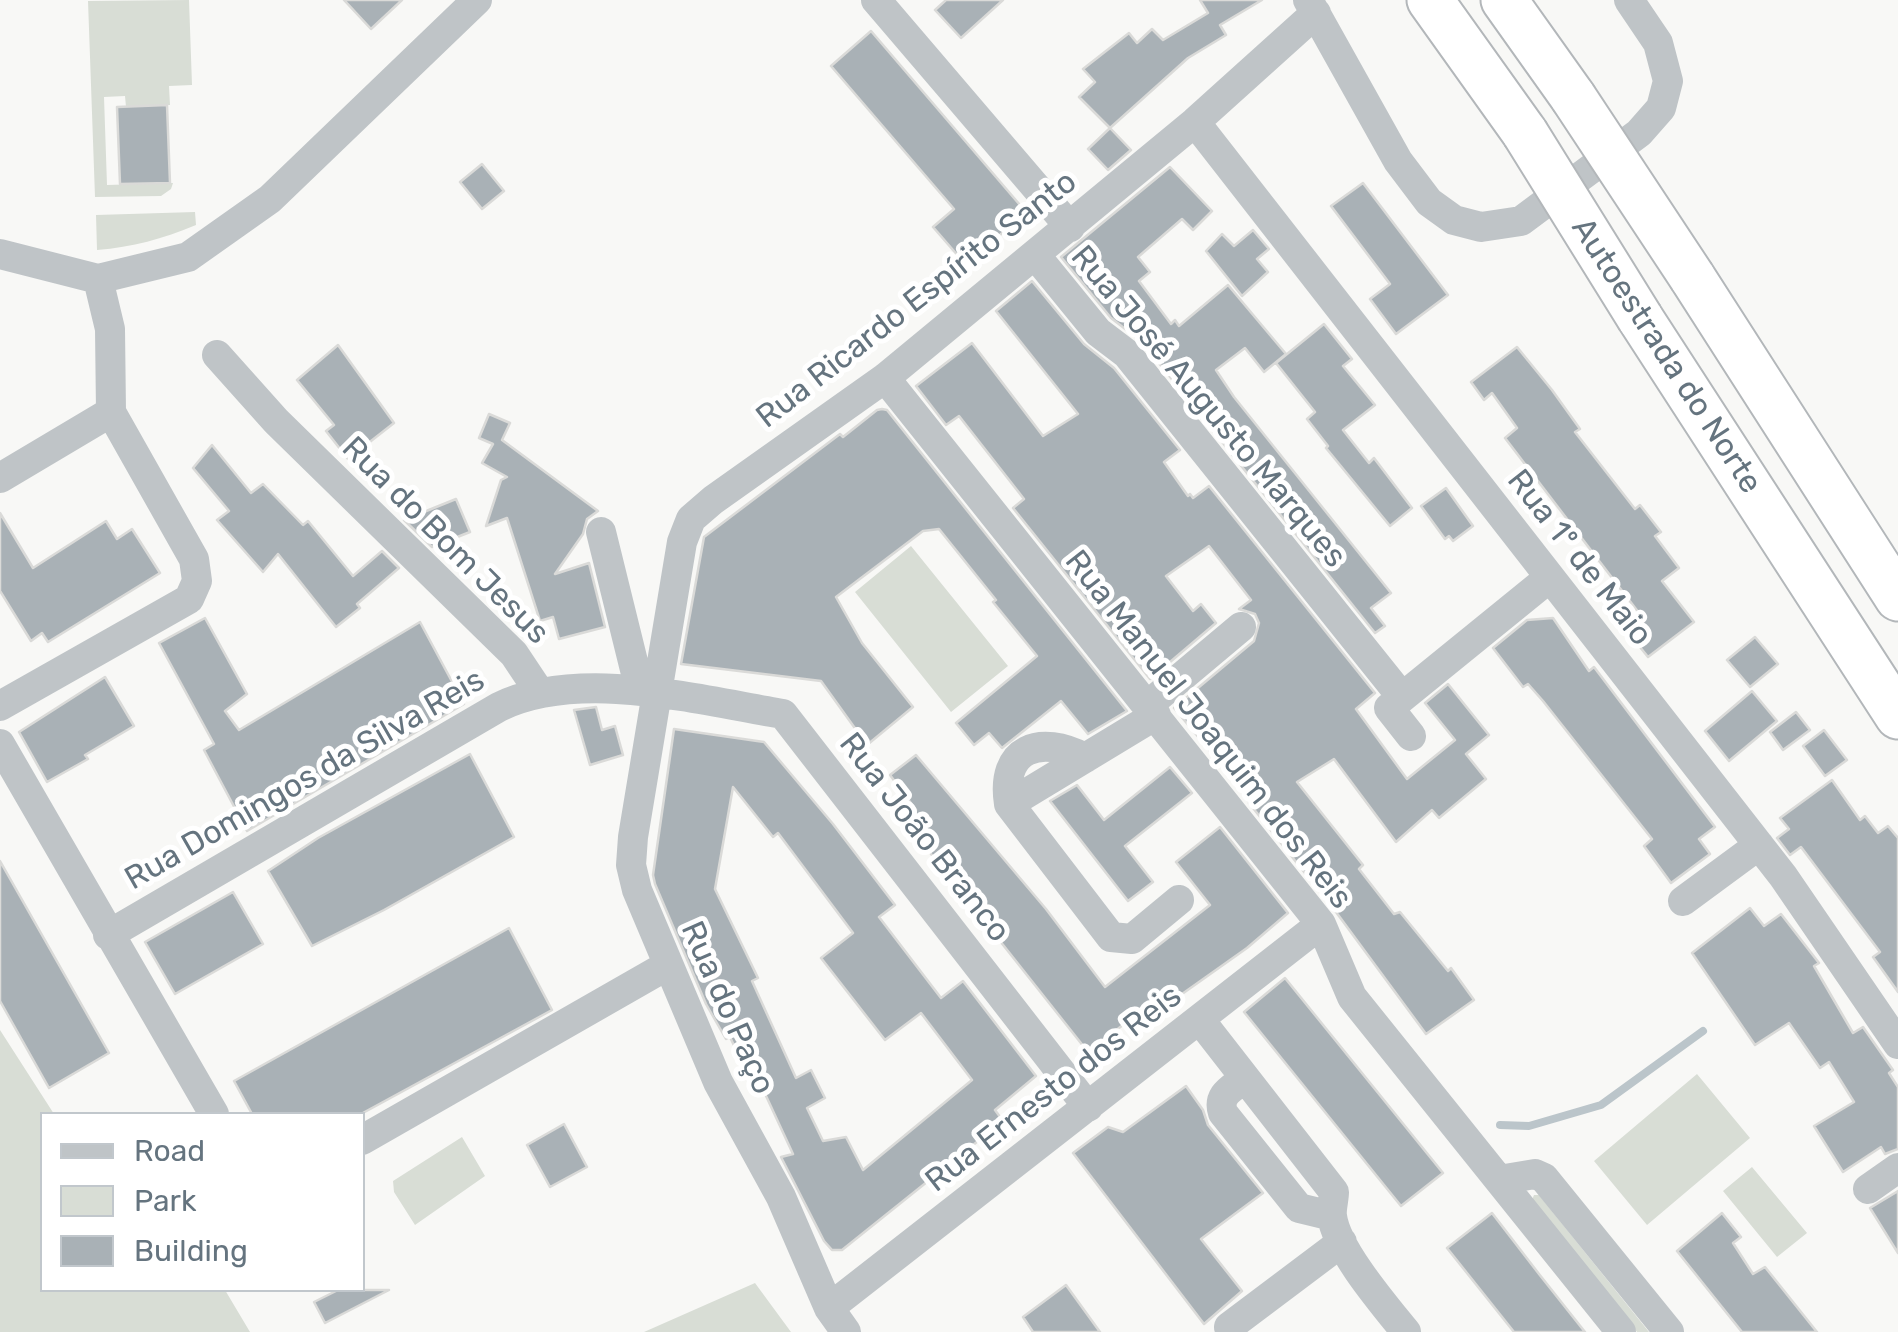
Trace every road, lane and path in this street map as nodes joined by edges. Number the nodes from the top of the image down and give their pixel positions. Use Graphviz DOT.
graph roads {
  1 [pos="477,0"];
  2 [pos="876,0"];
  3 [pos="1430,0"];
  4 [pos="1504,0"];
  5 [pos="1629,0"];
  6 [pos="1312,7"];
  7 [pos="1195,122"];
  8 [pos="1070,227"];
  9 [pos="0,254"];
  10 [pos="1036,256"];
  11 [pos="98,279"];
  12 [pos="217,355"];
  13 [pos="885,378"];
  14 [pos="111,412"];
  15 [pos="0,478"];
  16 [pos="601,532"];
  17 [pos="1549,578"];
  18 [pos="1898,598"];
  19 [pos="1241,627"];
  20 [pos="648,691"];
  21 [pos="540,693"];
  22 [pos="1402,697"];
  23 [pos="0,706"];
  24 [pos="1152,710"];
  25 [pos="1898,716"];
  26 [pos="1411,736"];
  27 [pos="0,744"];
  28 [pos="1759,844"];
  29 [pos="1179,900"];
  30 [pos="1683,902"];
  31 [pos="1320,924"];
  32 [pos="108,935"];
  33 [pos="668,965"];
  34 [pos="1200,1020"];
  35 [pos="1898,1044"];
  36 [pos="1088,1107"];
  37 [pos="213,1112"];
  38 [pos="365,1138"];
  39 [pos="1898,1168"];
  40 [pos="1500,1180"];
  41 [pos="1868,1188"];
  42 [pos="1337,1229"];
  43 [pos="838,1320"];
  44 [pos="1229,1327"];
  45 [pos="1406,1332"];
  46 [pos="1621,1332"];
  47 [pos="1669,1332"];
  1 -- 11 [label="street"];
  2 -- 8 [label="street"];
  3 -- 25 [label="highway, Autoestrada do Norte, bridge"];
  4 -- 18 [label="highway, Autoestrada do Norte, bridge"];
  5 -- 6 [label="street"];
  6 -- 7 [label="street, Rua Ricardo Espírito Santo"];
  7 -- 8 [label="street, Rua Ricardo Espírito Santo"];
  7 -- 17 [label="street, Rua 1º de Maio"];
  8 -- 10 [label="street, Rua Ricardo Espírito Santo"];
  9 -- 11 [label="street"];
  10 -- 13 [label="street, Rua Ricardo Espírito Santo"];
  10 -- 22 [label="street, Rua José Augusto Marques"];
  11 -- 14 [label="street"];
  12 -- 21 [label="street, Rua do Bom Jesus"];
  13 -- 20 [label="street, Rua Ricardo Espírito Santo"];
  13 -- 24 [label="street, Rua Manuel Joaquim dos Reis"];
  14 -- 15 [label="street"];
  14 -- 23 [label="street"];
  16 -- 20 [label="street"];
  17 -- 22 [label="street"];
  17 -- 28 [label="street, Rua 1º de Maio"];
  19 -- 24 [label="street"];
  20 -- 21 [label="street, Rua do Bom Jesus"];
  20 -- 33 [label="street, Rua do Paço"];
  20 -- 36 [label="street, Rua João Branco"];
  21 -- 32 [label="street, Rua Domingos da Silva Reis"];
  22 -- 26 [label="street"];
  24 -- 29 [label="street"];
  24 -- 31 [label="street, Rua Manuel Joaquim dos Reis"];
  27 -- 32 [label="street"];
  28 -- 30 [label="street"];
  28 -- 35 [label="street, Rua 1º de Maio"];
  31 -- 34 [label="street, Rua Ernesto dos Reis"];
  31 -- 40 [label="street, Rua Manuel Joaquim dos Reis"];
  32 -- 37 [label="street"];
  33 -- 38 [label="street"];
  33 -- 43 [label="street, Rua do Paço"];
  34 -- 36 [label="street, Rua Ernesto dos Reis"];
  34 -- 42 [label="street"];
  36 -- 43 [label="street, Rua Ernesto dos Reis"];
  39 -- 41 [label="street"];
  40 -- 46 [label="street, Rua Manuel Joaquim dos Reis"];
  40 -- 47 [label="street"];
  42 -- 44 [label="street"];
  42 -- 45 [label="street"];
}
